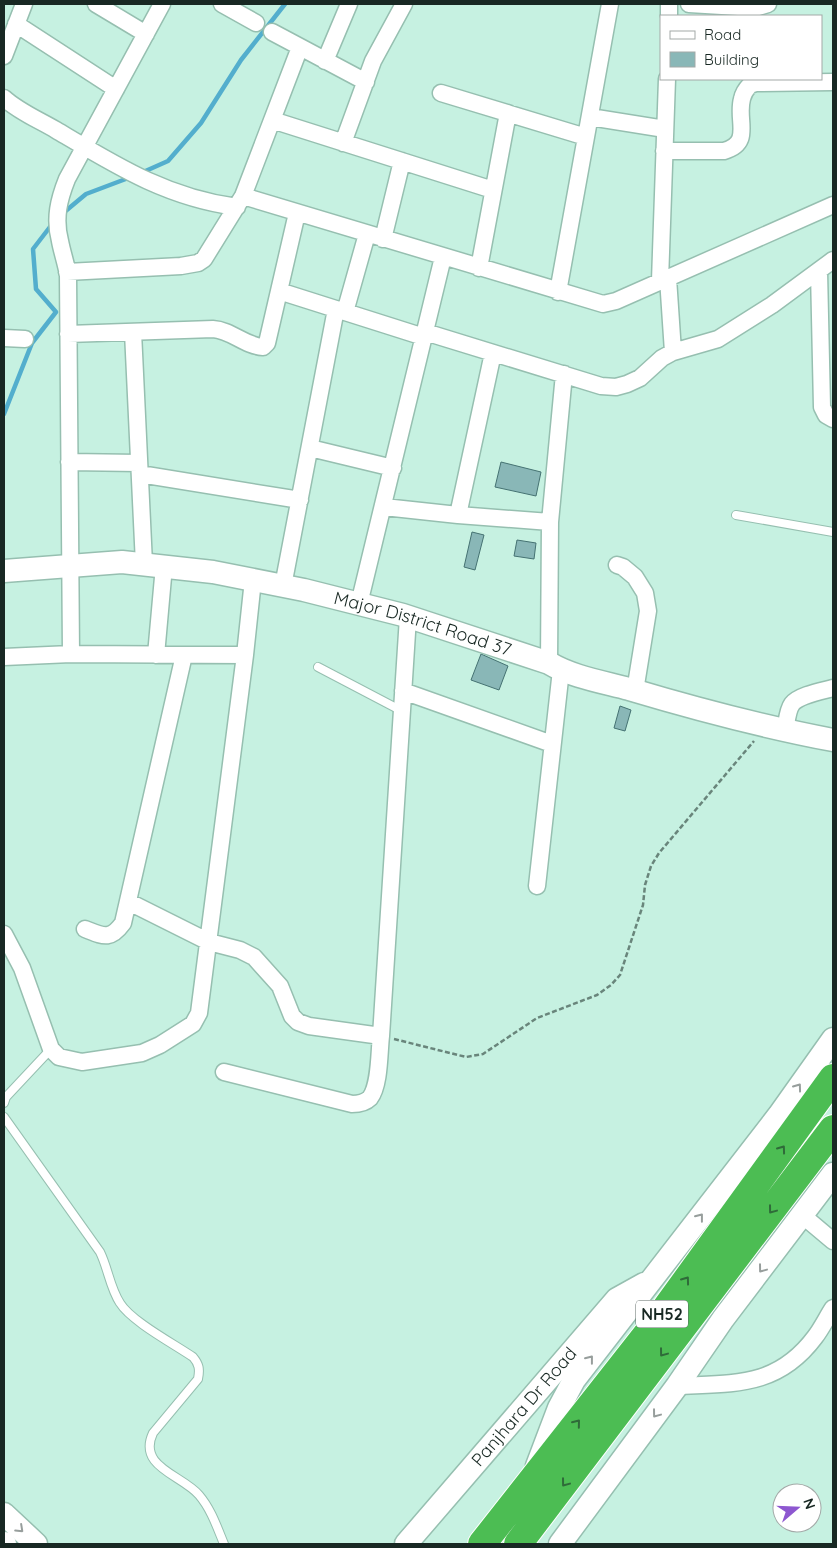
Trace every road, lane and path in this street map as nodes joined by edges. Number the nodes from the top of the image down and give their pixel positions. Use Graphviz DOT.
graph roads {
  1 [pos="24,4"];
  2 [pos="96,4"];
  3 [pos="162,4"];
  4 [pos="222,4"];
  5 [pos="349,4"];
  6 [pos="404,4"];
  7 [pos="610,4"];
  8 [pos="689,4"];
  9 [pos="768,4"];
  10 [pos="256,23"];
  11 [pos="16,24"];
  12 [pos="272,32"];
  13 [pos="146,34"];
  14 [pos="300,47"];
  15 [pos="4,56"];
  16 [pos="325,61"];
  17 [pos="667,80"];
  18 [pos="366,82"];
  19 [pos="833,82"];
  20 [pos="116,89"];
  21 [pos="441,93"];
  22 [pos="4,98"];
  23 [pos="508,113"];
  24 [pos="590,116"];
  25 [pos="272,120"];
  26 [pos="665,128"];
  27 [pos="586,137"];
  28 [pos="343,143"];
  29 [pos="84,147"];
  30 [pos="664,151"];
  31 [pos="402,161"];
  32 [pos="493,190"];
  33 [pos="240,202"];
  34 [pos="833,205"];
  35 [pos="296,213"];
  36 [pos="367,234"];
  37 [pos="383,239"];
  38 [pos="443,257"];
  39 [pos="833,260"];
  40 [pos="479,268"];
  41 [pos="818,271"];
  42 [pos="67,272"];
  43 [pos="664,280"];
  44 [pos="279,291"];
  45 [pos="558,292"];
  46 [pos="341,311"];
  47 [pos="133,332"];
  48 [pos="68,334"];
  49 [pos="424,335"];
  50 [pos="4,338"];
  51 [pos="25,339"];
  52 [pos="673,352"];
  53 [pos="493,353"];
  54 [pos="564,374"];
  55 [pos="833,419"];
  56 [pos="310,448"];
  57 [pos="69,462"];
  58 [pos="139,468"];
  59 [pos="393,468"];
  60 [pos="300,500"];
  61 [pos="384,507"];
  62 [pos="458,515"];
  63 [pos="736,515"];
  64 [pos="550,522"];
  65 [pos="833,532"];
  66 [pos="154,565"];
  67 [pos="617,565"];
  68 [pos="70,566"];
  69 [pos="4,571"];
  70 [pos="253,580"];
  71 [pos="283,586"];
  72 [pos="359,604"];
  73 [pos="408,617"];
  74 [pos="71,654"];
  75 [pos="156,655"];
  76 [pos="184,655"];
  77 [pos="245,655"];
  78 [pos="4,657"];
  79 [pos="555,666"];
  80 [pos="318,667"];
  81 [pos="833,688"];
  82 [pos="403,691"];
  83 [pos="635,691"];
  84 [pos="402,711"];
  85 [pos="776,729"];
  86 [pos="833,740"];
  87 [pos="552,744"];
  88 [pos="537,886"];
  89 [pos="129,902"];
  90 [pos="85,929"];
  91 [pos="4,934"];
  92 [pos="209,942"];
  93 [pos="381,1036"];
  94 [pos="833,1039"];
  95 [pos="51,1049"];
  96 [pos="224,1072"];
  97 [pos="833,1078"];
  98 [pos="4,1103"];
  99 [pos="4,1117"];
  100 [pos="833,1129"];
  101 [pos="833,1174"];
  102 [pos="802,1215"];
  103 [pos="833,1241"];
  104 [pos="651,1280"];
  105 [pos="833,1308"];
  106 [pos="677,1386"];
  107 [pos="531,1481"];
  108 [pos="511,1507"];
  109 [pos="4,1514"];
  110 [pos="530,1539"];
  111 [pos="36,1544"];
  112 [pos="224,1544"];
  113 [pos="406,1544"];
  114 [pos="482,1544"];
  115 [pos="560,1544"];
  1 -- 11 [label="street"];
  2 -- 13 [label="street"];
  3 -- 13 [label="street"];
  4 -- 10 [label="street"];
  5 -- 16 [label="street"];
  6 -- 18 [label="street"];
  7 -- 24 [label="street"];
  8 -- 9 [label="street"];
  11 -- 15 [label="street"];
  11 -- 20 [label="street"];
  12 -- 14 [label="street"];
  13 -- 20 [label="street"];
  14 -- 16 [label="street"];
  14 -- 25 [label="street"];
  16 -- 18 [label="street"];
  17 -- 26 [label="street"];
  18 -- 28 [label="street"];
  19 -- 30 [label="street"];
  20 -- 29 [label="street"];
  21 -- 23 [label="street"];
  22 -- 29 [label="street"];
  23 -- 27 [label="street"];
  23 -- 32 [label="street"];
  24 -- 26 [label="street"];
  24 -- 27 [label="street"];
  25 -- 28 [label="street"];
  25 -- 33 [label="street"];
  26 -- 30 [label="street"];
  27 -- 45 [label="street"];
  28 -- 31 [label="street"];
  29 -- 33 [label="street"];
  29 -- 42 [label="street"];
  30 -- 43 [label="street"];
  31 -- 32 [label="street"];
  31 -- 37 [label="street"];
  32 -- 40 [label="street"];
  33 -- 35 [label="street"];
  33 -- 42 [label="street"];
  34 -- 43 [label="street"];
  35 -- 36 [label="street"];
  35 -- 44 [label="street"];
  36 -- 37 [label="street"];
  36 -- 46 [label="street"];
  37 -- 38 [label="street"];
  38 -- 40 [label="street"];
  38 -- 49 [label="street"];
  39 -- 41 [label="street"];
  40 -- 45 [label="street"];
  41 -- 52 [label="street"];
  41 -- 55 [label="street"];
  42 -- 48 [label="street"];
  43 -- 45 [label="street"];
  43 -- 52 [label="street"];
  44 -- 46 [label="street"];
  44 -- 47 [label="street"];
  46 -- 49 [label="street"];
  46 -- 56 [label="street"];
  47 -- 48 [label="street"];
  47 -- 58 [label="street"];
  48 -- 57 [label="street"];
  49 -- 53 [label="street"];
  49 -- 59 [label="street"];
  50 -- 51 [label="street"];
  52 -- 54 [label="street"];
  53 -- 54 [label="street"];
  53 -- 62 [label="street"];
  54 -- 64 [label="street"];
  56 -- 59 [label="street"];
  56 -- 60 [label="street"];
  57 -- 58 [label="street"];
  57 -- 68 [label="street"];
  58 -- 60 [label="street"];
  58 -- 66 [label="street"];
  59 -- 61 [label="street"];
  60 -- 71 [label="street"];
  61 -- 62 [label="street"];
  61 -- 72 [label="street"];
  62 -- 64 [label="street"];
  63 -- 65 [label="lane"];
  64 -- 79 [label="street"];
  66 -- 68 [label="street, Major District Road 37"];
  66 -- 70 [label="street, Major District Road 37"];
  66 -- 75 [label="street"];
  67 -- 83 [label="street"];
  68 -- 69 [label="street, Major District Road 37"];
  68 -- 74 [label="street"];
  70 -- 71 [label="street, Major District Road 37"];
  70 -- 77 [label="street"];
  71 -- 72 [label="street, Major District Road 37"];
  72 -- 73 [label="street, Major District Road 37"];
  73 -- 79 [label="street, Major District Road 37"];
  73 -- 82 [label="street"];
  74 -- 75 [label="street"];
  74 -- 78 [label="street"];
  75 -- 76 [label="street"];
  76 -- 77 [label="street"];
  76 -- 89 [label="street"];
  77 -- 92 [label="street"];
  79 -- 83 [label="street, Major District Road 37"];
  79 -- 87 [label="street"];
  80 -- 84 [label="lane"];
  81 -- 85 [label="street"];
  82 -- 84 [label="street"];
  82 -- 87 [label="street"];
  83 -- 85 [label="street, Major District Road 37"];
  84 -- 93 [label="street"];
  85 -- 86 [label="street, Major District Road 37"];
  85 -- 93 [label="path"];
  87 -- 88 [label="street"];
  89 -- 90 [label="street"];
  89 -- 92 [label="street"];
  91 -- 95 [label="street"];
  92 -- 93 [label="street"];
  92 -- 95 [label="street"];
  93 -- 96 [label="street"];
  104 -- 94 [label="street, one-way"];
  95 -- 98 [label="lane"];
  107 -- 97 [label="highway, NH52, one-way"];
  99 -- 112 [label="lane"];
  100 -- 110 [label="highway, NH52, one-way"];
  101 -- 102 [label="street"];
  102 -- 103 [label="street"];
  102 -- 106 [label="street, one-way"];
  107 -- 104 [label="street, one-way"];
  104 -- 113 [label="street, Panjhara Dr Road"];
  105 -- 106 [label="street"];
  106 -- 115 [label="street, one-way"];
  107 -- 108 [label="highway, NH52"];
  108 -- 110 [label="street"];
  108 -- 114 [label="highway, NH52"];
  109 -- 111 [label="street, one-way"];
}
